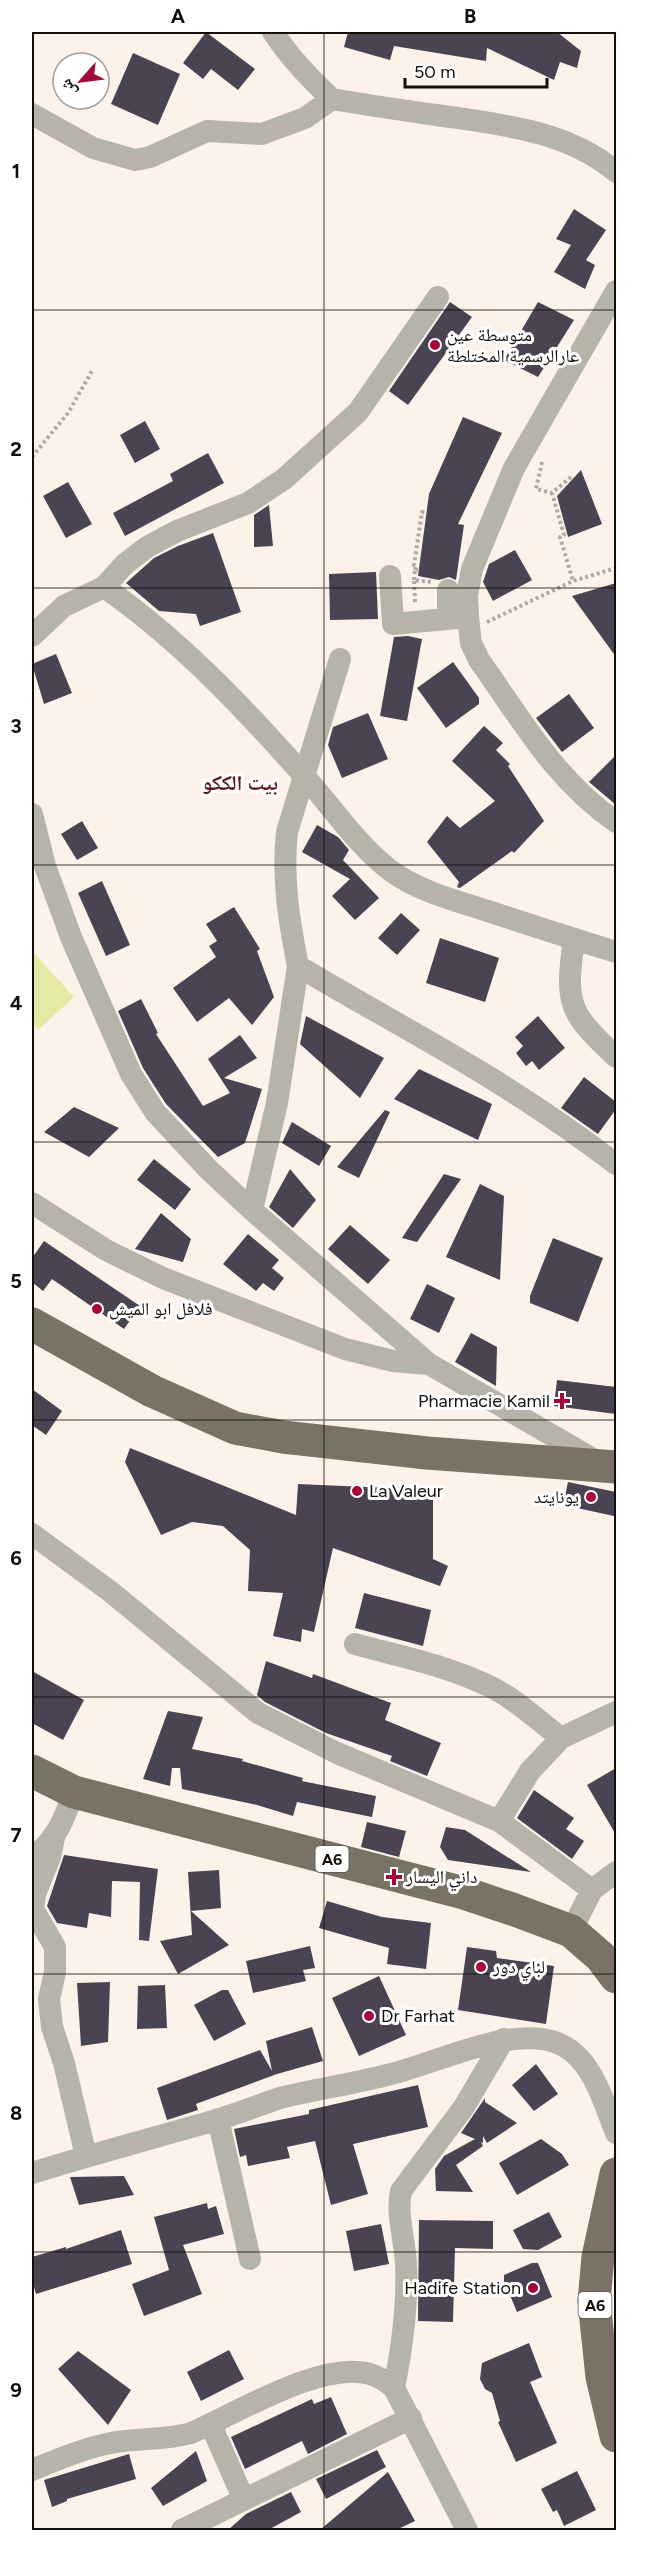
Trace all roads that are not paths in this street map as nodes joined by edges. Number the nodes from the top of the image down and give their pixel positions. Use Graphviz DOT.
graph roads {
  1 [pos="273,32"];
  2 [pos="332,99"];
  3 [pos="32,114"];
  4 [pos="616,172"];
  5 [pos="616,291"];
  6 [pos="438,297"];
  7 [pos="390,576"];
  8 [pos="105,587"];
  9 [pos="448,590"];
  10 [pos="462,622"];
  11 [pos="32,636"];
  12 [pos="340,659"];
  13 [pos="306,777"];
  14 [pos="32,814"];
  15 [pos="616,822"];
  16 [pos="574,939"];
  17 [pos="616,951"];
  18 [pos="298,966"];
  19 [pos="616,1057"];
  20 [pos="616,1164"];
  21 [pos="32,1203"];
  22 [pos="252,1210"];
  23 [pos="32,1324"];
  24 [pos="429,1364"];
  25 [pos="611,1467"];
  26 [pos="32,1534"];
  27 [pos="355,1644"];
  28 [pos="616,1712"];
  29 [pos="561,1738"];
  30 [pos="32,1771"];
  31 [pos="74,1792"];
  32 [pos="499,1821"];
  33 [pos="54,1838"];
  34 [pos="32,1859"];
  35 [pos="616,1872"];
  36 [pos="592,1890"];
  37 [pos="571,1931"];
  38 [pos="616,1977"];
  39 [pos="504,2039"];
  40 [pos="218,2119"];
  41 [pos="616,2133"];
  42 [pos="86,2157"];
  43 [pos="32,2173"];
  44 [pos="616,2174"];
  45 [pos="250,2259"];
  46 [pos="394,2388"];
  47 [pos="411,2418"];
  48 [pos="211,2425"];
  49 [pos="616,2436"];
  50 [pos="32,2470"];
  51 [pos="244,2500"];
  52 [pos="182,2530"];
  53 [pos="467,2530"];
  1 -- 2 [label="street"];
  2 -- 3 [label="street"];
  2 -- 4 [label="street"];
  5 -- 10 [label="street"];
  6 -- 8 [label="street"];
  7 -- 10 [label="street"];
  8 -- 11 [label="street"];
  8 -- 13 [label="street"];
  9 -- 10 [label="street"];
  10 -- 15 [label="street"];
  12 -- 13 [label="street"];
  13 -- 16 [label="street"];
  13 -- 18 [label="street"];
  14 -- 22 [label="street"];
  16 -- 17 [label="street"];
  16 -- 19 [label="street"];
  18 -- 20 [label="street"];
  18 -- 22 [label="street"];
  21 -- 24 [label="street"];
  22 -- 24 [label="street"];
  23 -- 25 [label="highway"];
  24 -- 25 [label="street"];
  26 -- 32 [label="street"];
  27 -- 29 [label="street"];
  28 -- 29 [label="street"];
  29 -- 32 [label="street"];
  30 -- 31 [label="highway, A6"];
  31 -- 33 [label="street"];
  31 -- 37 [label="highway, A6"];
  32 -- 36 [label="street"];
  33 -- 34 [label="street"];
  33 -- 42 [label="street"];
  35 -- 36 [label="street"];
  36 -- 37 [label="street"];
  37 -- 38 [label="highway, A6"];
  39 -- 40 [label="street"];
  39 -- 41 [label="street"];
  39 -- 46 [label="street"];
  40 -- 42 [label="street"];
  40 -- 45 [label="street"];
  42 -- 43 [label="street"];
  44 -- 49 [label="highway, A6"];
  46 -- 47 [label="street"];
  46 -- 48 [label="street"];
  47 -- 51 [label="street"];
  47 -- 53 [label="street"];
  48 -- 50 [label="street"];
  48 -- 51 [label="street"];
  51 -- 52 [label="street"];
}
